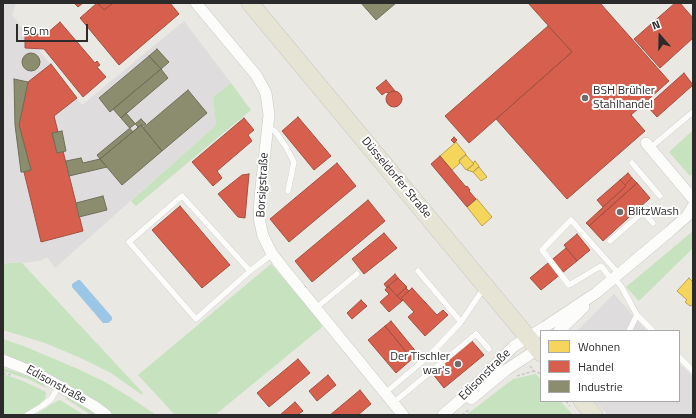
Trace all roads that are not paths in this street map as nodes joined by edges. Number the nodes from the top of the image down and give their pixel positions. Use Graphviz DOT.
graph roads {
  1 [pos="196,3"];
  2 [pos="250,3"];
  3 [pos="693,112"];
  4 [pos="267,127"];
  5 [pos="648,145"];
  6 [pos="632,163"];
  7 [pos="288,191"];
  8 [pos="660,196"];
  9 [pos="693,199"];
  10 [pos="693,206"];
  11 [pos="653,223"];
  12 [pos="610,241"];
  13 [pos="272,254"];
  14 [pos="250,271"];
  15 [pos="418,271"];
  16 [pos="357,274"];
  17 [pos="615,277"];
  18 [pos="486,286"];
  19 [pos="596,293"];
  20 [pos="316,308"];
  21 [pos="637,315"];
  22 [pos="461,322"];
  23 [pos="545,330"];
  24 [pos="561,330"];
  25 [pos="630,330"];
  26 [pos="652,330"];
  27 [pos="537,347"];
  28 [pos="489,349"];
  29 [pos="680,358"];
  30 [pos="3,360"];
  31 [pos="693,371"];
  32 [pos="59,386"];
  33 [pos="385,393"];
  34 [pos="583,402"];
  35 [pos="393,403"];
  36 [pos="27,415"];
  37 [pos="106,415"];
  38 [pos="403,415"];
  39 [pos="443,415"];
  40 [pos="449,415"];
  41 [pos="594,415"];
  1 -- 4 [label="street, Borsigstraße"];
  2 -- 18 [label="main road, Düsseldorfer Straße"];
  3 -- 5 [label="lane"];
  4 -- 7 [label="lane"];
  4 -- 13 [label="street, Borsigstraße"];
  5 -- 9 [label="street"];
  6 -- 8 [label="lane"];
  10 -- 17 [label="street"];
  11 -- 12 [label="lane"];
  13 -- 14 [label="lane"];
  13 -- 20 [label="street, Borsigstraße"];
  14 -- 14 [label="lane"];
  15 -- 22 [label="lane"];
  16 -- 20 [label="lane"];
  17 -- 17 [label="lane"];
  17 -- 19 [label="street"];
  17 -- 21 [label="lane"];
  18 -- 22 [label="lane"];
  18 -- 27 [label="main road, Düsseldorfer Straße"];
  19 -- 23 [label="street"];
  19 -- 24 [label="street"];
  20 -- 33 [label="street, Borsigstraße"];
  21 -- 25 [label="lane"];
  21 -- 26 [label="lane"];
  22 -- 33 [label="lane"];
  27 -- 39 [label="street, Edisonstraße"];
  27 -- 40 [label="street, Edisonstraße"];
  28 -- 35 [label="lane"];
  29 -- 31 [label="lane"];
  30 -- 32 [label="street, Edisonstraße"];
  32 -- 36 [label="lane"];
  32 -- 37 [label="street, Edisonstraße"];
  33 -- 35 [label="street, Borsigstraße"];
  34 -- 41 [label="main road"];
  35 -- 38 [label="street, Borsigstraße"];
}
